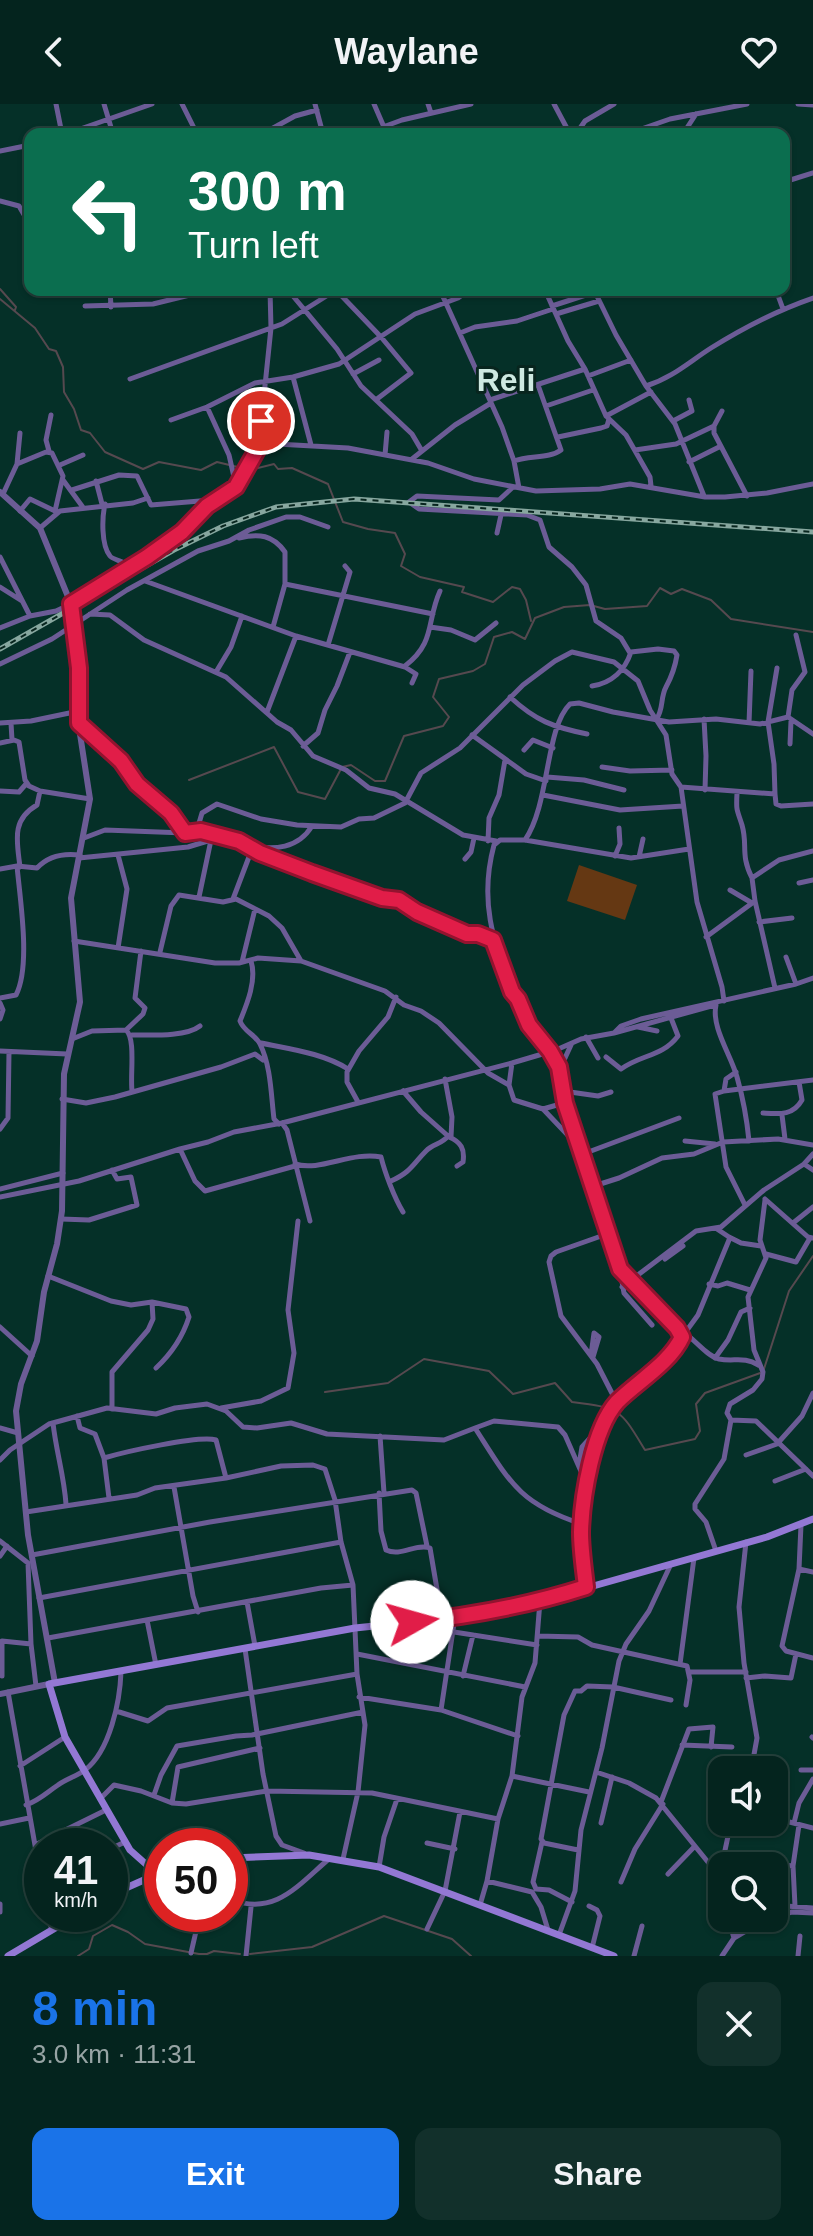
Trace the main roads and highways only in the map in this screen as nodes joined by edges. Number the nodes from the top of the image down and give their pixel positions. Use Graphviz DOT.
graph roads {
  1 [pos="813,1519"];
  2 [pos="248,1857"];
  3 [pos="144,1863"];
  4 [pos="49,1932"];
  5 [pos="8,1956"];
  6 [pos="614,1956"];
  1 -- 3 [label="main road"];
  2 -- 6 [label="main road"];
  4 -- 5 [label="main road"];
}
